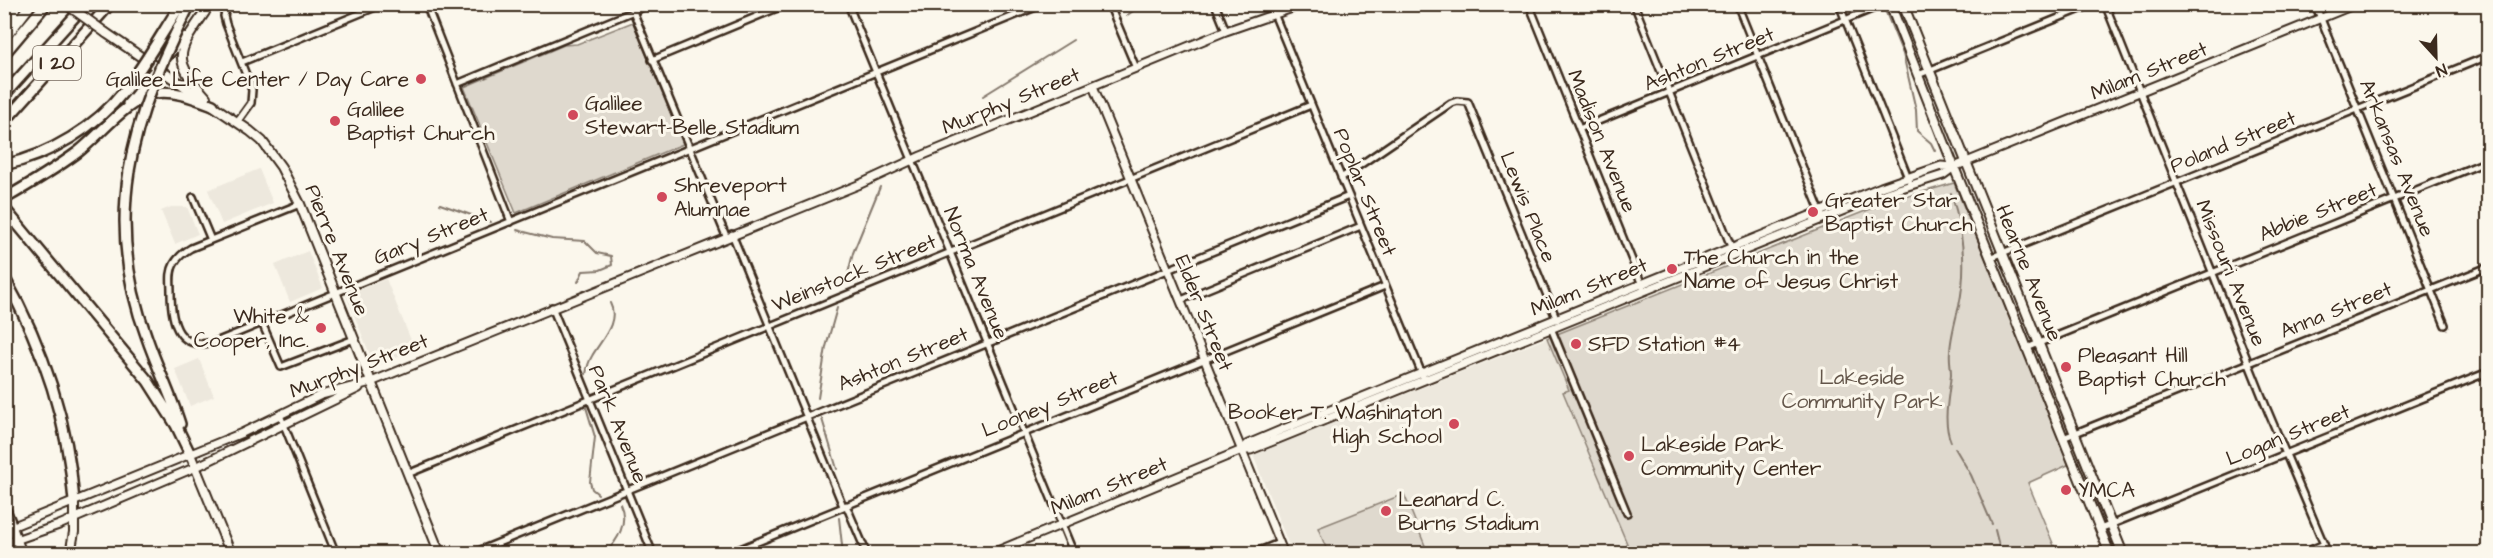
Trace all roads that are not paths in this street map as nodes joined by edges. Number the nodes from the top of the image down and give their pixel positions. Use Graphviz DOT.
graph roads {
  1 [pos="16,4"];
  2 [pos="31,4"];
  3 [pos="46,4"];
  4 [pos="66,4"];
  5 [pos="86,4"];
  6 [pos="111,4"];
  7 [pos="181,4"];
  8 [pos="190,4"];
  9 [pos="228,4"];
  10 [pos="383,4"];
  11 [pos="426,4"];
  12 [pos="630,4"];
  13 [pos="651,4"];
  14 [pos="787,4"];
  15 [pos="848,4"];
  16 [pos="1043,4"];
  17 [pos="1109,4"];
  18 [pos="1215,4"];
  19 [pos="1304,4"];
  20 [pos="1529,4"];
  21 [pos="1634,4"];
  22 [pos="1737,4"];
  23 [pos="1839,4"];
  24 [pos="1884,4"];
  25 [pos="1890,4"];
  26 [pos="1903,4"];
  27 [pos="2093,4"];
  28 [pos="2105,4"];
  29 [pos="2315,4"];
  30 [pos="2356,4"];
  31 [pos="210,5"];
  32 [pos="205,12"];
  33 [pos="633,12"];
  34 [pos="1275,16"];
  35 [pos="2321,19"];
  36 [pos="1846,21"];
  37 [pos="1226,32"];
  38 [pos="4,37"];
  39 [pos="4,54"];
  40 [pos="2488,56"];
  41 [pos="1758,57"];
  42 [pos="652,60"];
  43 [pos="242,62"];
  44 [pos="158,68"];
  45 [pos="1136,68"];
  46 [pos="1929,70"];
  47 [pos="876,73"];
  48 [pos="1918,75"];
  49 [pos="457,84"];
  50 [pos="1093,86"];
  51 [pos="2140,92"];
  52 [pos="1669,93"];
  53 [pos="4,95"];
  54 [pos="213,105"];
  55 [pos="1311,105"];
  56 [pos="2357,109"];
  57 [pos="238,121"];
  58 [pos="4,122"];
  59 [pos="111,123"];
  60 [pos="1579,129"];
  61 [pos="690,150"];
  62 [pos="912,160"];
  63 [pos="2488,161"];
  64 [pos="1965,163"];
  65 [pos="4,165"];
  66 [pos="1954,167"];
  67 [pos="1341,178"];
  68 [pos="1131,179"];
  69 [pos="1909,181"];
  70 [pos="2177,182"];
  71 [pos="1349,196"];
  72 [pos="193,197"];
  73 [pos="4,199"];
  74 [pos="2394,200"];
  75 [pos="300,204"];
  76 [pos="4,208"];
  77 [pos="1822,214"];
  78 [pos="511,222"];
  79 [pos="1361,226"];
  80 [pos="729,235"];
  81 [pos="211,240"];
  82 [pos="1733,251"];
  83 [pos="950,252"];
  84 [pos="2001,254"];
  85 [pos="1990,258"];
  86 [pos="2488,267"];
  87 [pos="1168,269"];
  88 [pos="2213,273"];
  89 [pos="4,277"];
  90 [pos="1385,286"];
  91 [pos="1643,287"];
  92 [pos="2430,290"];
  93 [pos="335,293"];
  94 [pos="1181,300"];
  95 [pos="552,307"];
  96 [pos="262,323"];
  97 [pos="1555,323"];
  98 [pos="2445,325"];
  99 [pos="770,326"];
  100 [pos="354,339"];
  101 [pos="987,342"];
  102 [pos="2038,344"];
  103 [pos="2027,348"];
  104 [pos="1205,359"];
  105 [pos="2249,363"];
  106 [pos="2488,372"];
  107 [pos="1422,376"];
  108 [pos="371,382"];
  109 [pos="591,399"];
  110 [pos="280,415"];
  111 [pos="807,416"];
  112 [pos="284,425"];
  113 [pos="1024,433"];
  114 [pos="2074,434"];
  115 [pos="2063,438"];
  116 [pos="189,450"];
  117 [pos="1242,450"];
  118 [pos="2286,454"];
  119 [pos="196,467"];
  120 [pos="410,473"];
  121 [pos="628,489"];
  122 [pos="74,501"];
  123 [pos="844,506"];
  124 [pos="4,507"];
  125 [pos="1627,513"];
  126 [pos="75,518"];
  127 [pos="1061,524"];
  128 [pos="2111,525"];
  129 [pos="8,528"];
  130 [pos="2100,529"];
  131 [pos="17,540"];
  132 [pos="1279,543"];
  133 [pos="4,544"];
  134 [pos="2324,544"];
  135 [pos="230,551"];
  136 [pos="22,554"];
  137 [pos="70,554"];
  138 [pos="214,554"];
  139 [pos="336,554"];
  140 [pos="440,554"];
  141 [pos="471,554"];
  142 [pos="653,554"];
  143 [pos="728,554"];
  144 [pos="867,554"];
  145 [pos="990,554"];
  146 [pos="1074,554"];
  147 [pos="1252,554"];
  148 [pos="1284,554"];
  149 [pos="2110,554"];
  150 [pos="2123,554"];
  151 [pos="2301,554"];
  152 [pos="2328,554"];
  1 -- 38 [label="highway"];
  2 -- 38 [label="highway"];
  3 -- 39 [label="highway"];
  4 -- 44 [label="main road, Pierre Avenue, bridge"];
  5 -- 53 [label="highway, I 20"];
  6 -- 58 [label="highway, I 20"];
  7 -- 65 [label="highway, bridge"];
  8 -- 116 [label="highway, bridge"];
  9 -- 43 [label="street"];
  10 -- 43 [label="street"];
  11 -- 49 [label="street"];
  12 -- 33 [label="street"];
  13 -- 33 [label="street"];
  14 -- 42 [label="street"];
  15 -- 47 [label="street, Norma Avenue"];
  16 -- 47 [label="street, Gary Street"];
  17 -- 45 [label="street"];
  18 -- 37 [label="street"];
  19 -- 34 [label="street, Murphy Street"];
  20 -- 60 [label="street, Madison Avenue"];
  21 -- 52 [label="street"];
  22 -- 41 [label="street"];
  23 -- 36 [label="street"];
  24 -- 36 [label="street, Ashton Street"];
  25 -- 48 [label="main road, Hearne Avenue"];
  26 -- 46 [label="main road, Hearne Avenue"];
  27 -- 46 [label="street"];
  28 -- 51 [label="street, Missouri Avenue"];
  29 -- 35 [label="street, Arkansas Avenue"];
  30 -- 35 [label="street, Milam Street"];
  31 -- 32 [label="main road"];
  32 -- 44 [label="main road"];
  32 -- 54 [label="main road"];
  33 -- 42 [label="street"];
  33 -- 49 [label="street"];
  34 -- 37 [label="street, Murphy Street"];
  34 -- 55 [label="street, Poplar Street"];
  35 -- 51 [label="street, Milam Street"];
  35 -- 56 [label="street, Arkansas Avenue"];
  36 -- 41 [label="street, Ashton Street"];
  36 -- 69 [label="street"];
  37 -- 45 [label="street, Murphy Street"];
  40 -- 56 [label="street, Poland Street"];
  41 -- 52 [label="street, Ashton Street"];
  41 -- 77 [label="street"];
  42 -- 61 [label="street"];
  43 -- 57 [label="street"];
  44 -- 54 [label="main road, Pierre Avenue"];
  44 -- 59 [label="highway"];
  45 -- 50 [label="street, Murphy Street"];
  46 -- 48 [label="street"];
  46 -- 64 [label="main road, Hearne Avenue"];
  47 -- 61 [label="street, Gary Street"];
  47 -- 62 [label="street, Norma Avenue"];
  48 -- 66 [label="main road, Hearne Avenue"];
  49 -- 78 [label="street"];
  50 -- 62 [label="street, Murphy Street"];
  50 -- 68 [label="street, Elder Street"];
  51 -- 64 [label="street, Milam Street"];
  51 -- 70 [label="street, Missouri Avenue"];
  52 -- 60 [label="street, Ashton Street"];
  52 -- 82 [label="street"];
  54 -- 57 [label="main road, Pierre Avenue"];
  54 -- 59 [label="highway"];
  55 -- 67 [label="street, Poplar Street"];
  55 -- 68 [label="street, Weinstock Street"];
  56 -- 70 [label="street, Poland Street"];
  56 -- 74 [label="street, Arkansas Avenue"];
  57 -- 75 [label="main road, Pierre Avenue"];
  59 -- 73 [label="highway"];
  60 -- 91 [label="street, Madison Avenue"];
  61 -- 78 [label="street, Gary Street"];
  61 -- 80 [label="street"];
  62 -- 80 [label="street, Murphy Street"];
  62 -- 83 [label="street, Norma Avenue"];
  63 -- 74 [label="street, Abbie Street"];
  64 -- 66 [label="street, Milam Street"];
  64 -- 84 [label="main road, Hearne Avenue"];
  66 -- 69 [label="street, Milam Street"];
  66 -- 85 [label="main road, Hearne Avenue"];
  67 -- 71 [label="street, Poplar Street"];
  67 -- 97 [label="street, Lewis Place"];
  68 -- 83 [label="street, Weinstock Street"];
  68 -- 87 [label="street, Elder Street"];
  69 -- 77 [label="street, Milam Street"];
  70 -- 84 [label="street, Poland Street"];
  70 -- 88 [label="street, Missouri Avenue"];
  71 -- 79 [label="street, Poplar Street"];
  71 -- 87 [label="street, Ashton Street"];
  72 -- 81 [label="street"];
  74 -- 88 [label="street, Abbie Street"];
  74 -- 92 [label="street, Arkansas Avenue"];
  75 -- 81 [label="street"];
  75 -- 93 [label="main road, Pierre Avenue"];
  76 -- 116 [label="highway"];
  77 -- 82 [label="street, Milam Street"];
  78 -- 93 [label="street, Gary Street"];
  79 -- 90 [label="street, Poplar Street"];
  79 -- 94 [label="street"];
  80 -- 95 [label="street, Murphy Street"];
  80 -- 99 [label="street"];
  81 -- 96 [label="street, Gary Street"];
  82 -- 91 [label="street, Milam Street"];
  83 -- 99 [label="street, Weinstock Street"];
  83 -- 101 [label="street, Norma Avenue"];
  84 -- 85 [label="street, Poland Street"];
  84 -- 102 [label="main road, Hearne Avenue"];
  85 -- 103 [label="main road, Hearne Avenue"];
  86 -- 92 [label="street, Anna Street"];
  87 -- 94 [label="street, Elder Street"];
  87 -- 101 [label="street, Ashton Street"];
  88 -- 102 [label="street, Abbie Street"];
  88 -- 105 [label="street, Missouri Avenue"];
  89 -- 122 [label="highway"];
  90 -- 104 [label="street, Looney Street"];
  90 -- 107 [label="street, Poplar Street"];
  91 -- 97 [label="street, Milam Street"];
  92 -- 98 [label="street, Arkansas Avenue"];
  92 -- 105 [label="street, Anna Street"];
  93 -- 96 [label="street, Gary Street"];
  93 -- 100 [label="main road, Pierre Avenue"];
  94 -- 104 [label="street, Elder Street"];
  95 -- 108 [label="street, Murphy Street"];
  95 -- 109 [label="street, Park Avenue"];
  96 -- 100 [label="street, Murphy Street"];
  97 -- 107 [label="street, Milam Street"];
  97 -- 125 [label="street, Lewis Place"];
  99 -- 109 [label="street, Weinstock Street"];
  99 -- 111 [label="street"];
  100 -- 108 [label="main road, Pierre Avenue"];
  101 -- 111 [label="street, Ashton Street"];
  101 -- 113 [label="street, Norma Avenue"];
  102 -- 103 [label="street, Abbie Street"];
  102 -- 114 [label="main road, Hearne Avenue"];
  103 -- 115 [label="main road, Hearne Avenue"];
  104 -- 113 [label="street, Looney Street"];
  104 -- 117 [label="street, Elder Street"];
  105 -- 114 [label="street, Anna Street"];
  105 -- 118 [label="street, Missouri Avenue"];
  106 -- 118 [label="street, Logan Street"];
  107 -- 117 [label="street, Milam Street"];
  108 -- 110 [label="street, Murphy Street"];
  108 -- 112 [label="street"];
  108 -- 120 [label="main road, Pierre Avenue"];
  109 -- 120 [label="street, Weinstock Street"];
  109 -- 121 [label="street, Park Avenue"];
  110 -- 112 [label="street"];
  110 -- 116 [label="street, Murphy Street"];
  111 -- 121 [label="street, Ashton Street"];
  111 -- 123 [label="street"];
  112 -- 119 [label="street"];
  112 -- 139 [label="street"];
  113 -- 123 [label="street, Looney Street"];
  113 -- 127 [label="street, Norma Avenue"];
  114 -- 115 [label="street, Anna Street"];
  114 -- 128 [label="main road, Hearne Avenue"];
  115 -- 130 [label="main road, Hearne Avenue"];
  116 -- 119 [label="main road"];
  116 -- 122 [label="street, Murphy Street"];
  117 -- 127 [label="street, Milam Street"];
  117 -- 132 [label="street, Elder Street"];
  118 -- 128 [label="street, Logan Street"];
  118 -- 134 [label="street, Missouri Avenue"];
  119 -- 126 [label="street"];
  119 -- 135 [label="main road"];
  120 -- 140 [label="main road, Pierre Avenue"];
  121 -- 141 [label="street, Ashton Street"];
  121 -- 142 [label="street, Park Avenue"];
  122 -- 126 [label="main road"];
  122 -- 129 [label="street, Murphy Street"];
  123 -- 143 [label="street, Looney Street"];
  123 -- 144 [label="street"];
  124 -- 129 [label="highway"];
  126 -- 131 [label="street"];
  126 -- 137 [label="main road"];
  127 -- 145 [label="street, Milam Street"];
  127 -- 146 [label="street, Norma Avenue"];
  128 -- 130 [label="street, Logan Street"];
  128 -- 150 [label="main road, Hearne Avenue"];
  129 -- 131 [label="main road"];
  130 -- 149 [label="main road, Hearne Avenue"];
  131 -- 133 [label="street"];
  131 -- 136 [label="main road"];
  132 -- 147 [label="street"];
  132 -- 148 [label="street, Elder Street"];
  134 -- 151 [label="street"];
  134 -- 152 [label="street, Missouri Avenue"];
  135 -- 138 [label="street"];
}
